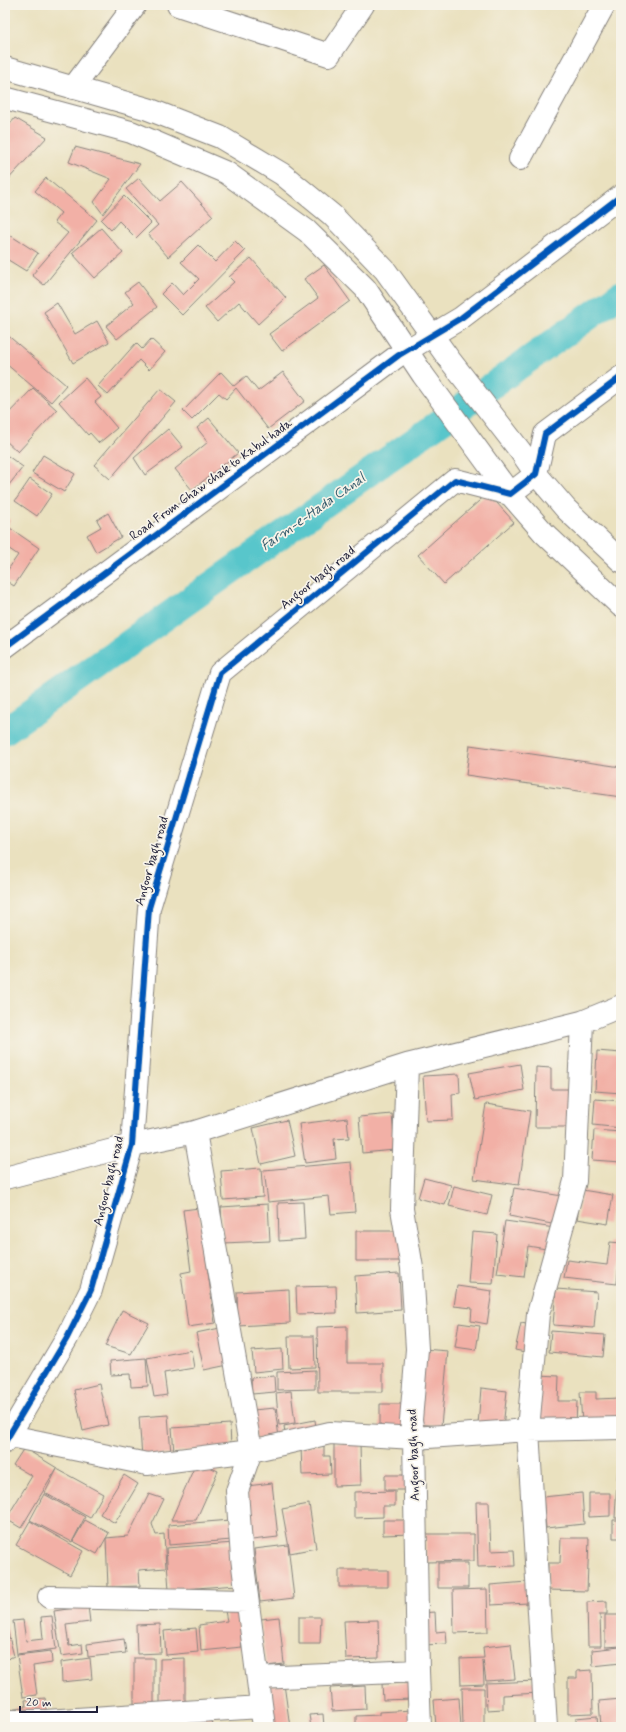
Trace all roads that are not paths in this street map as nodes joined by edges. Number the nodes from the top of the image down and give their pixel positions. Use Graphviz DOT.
graph roads {
  1 [pos="135,5"];
  2 [pos="178,5"];
  3 [pos="363,5"];
  4 [pos="604,5"];
  5 [pos="5,68"];
  6 [pos="73,88"];
  7 [pos="5,98"];
  8 [pos="520,159"];
  9 [pos="621,196"];
  10 [pos="433,336"];
  11 [pos="407,350"];
  12 [pos="621,377"];
  13 [pos="536,474"];
  14 [pos="510,494"];
  15 [pos="621,561"];
  16 [pos="621,606"];
  17 [pos="5,647"];
  18 [pos="621,1006"];
  19 [pos="582,1022"];
  20 [pos="407,1065"];
  21 [pos="195,1132"];
  22 [pos="132,1145"];
  23 [pos="5,1178"];
  24 [pos="621,1428"];
  25 [pos="528,1430"];
  26 [pos="414,1438"];
  27 [pos="8,1439"];
  28 [pos="251,1451"];
  29 [pos="50,1598"];
  30 [pos="247,1601"];
  31 [pos="418,1671"];
  32 [pos="258,1678"];
  33 [pos="263,1717"];
  34 [pos="5,1721"];
  35 [pos="420,1727"];
  36 [pos="546,1727"];
  1 -- 6 [label="street"];
  2 -- 3 [label="street"];
  4 -- 8 [label="street"];
  5 -- 6 [label="street"];
  6 -- 10 [label="street"];
  7 -- 11 [label="street"];
  9 -- 10 [label="street, Road From Ghaw chak to Kabul hada"];
  10 -- 11 [label="street, Road From Ghaw chak to Kabul hada"];
  10 -- 13 [label="street"];
  11 -- 14 [label="street"];
  11 -- 17 [label="street, Road From Ghaw chak to Kabul hada"];
  12 -- 13 [label="street"];
  13 -- 14 [label="street"];
  13 -- 15 [label="street"];
  14 -- 16 [label="street"];
  14 -- 22 [label="street, Angoor bagh road"];
  18 -- 19 [label="street"];
  19 -- 20 [label="street"];
  19 -- 25 [label="street"];
  20 -- 21 [label="street"];
  20 -- 26 [label="street, Angoor bagh road"];
  21 -- 22 [label="street"];
  21 -- 28 [label="street"];
  22 -- 23 [label="street"];
  22 -- 27 [label="street, Angoor bagh road"];
  24 -- 25 [label="street"];
  25 -- 26 [label="street"];
  25 -- 36 [label="street"];
  26 -- 28 [label="street"];
  26 -- 31 [label="street, Angoor bagh road"];
  27 -- 28 [label="street"];
  28 -- 30 [label="street"];
  29 -- 30 [label="street"];
  30 -- 32 [label="street"];
  31 -- 32 [label="street"];
  31 -- 35 [label="street, Angoor bagh road"];
  32 -- 33 [label="street"];
  33 -- 34 [label="street"];
}
